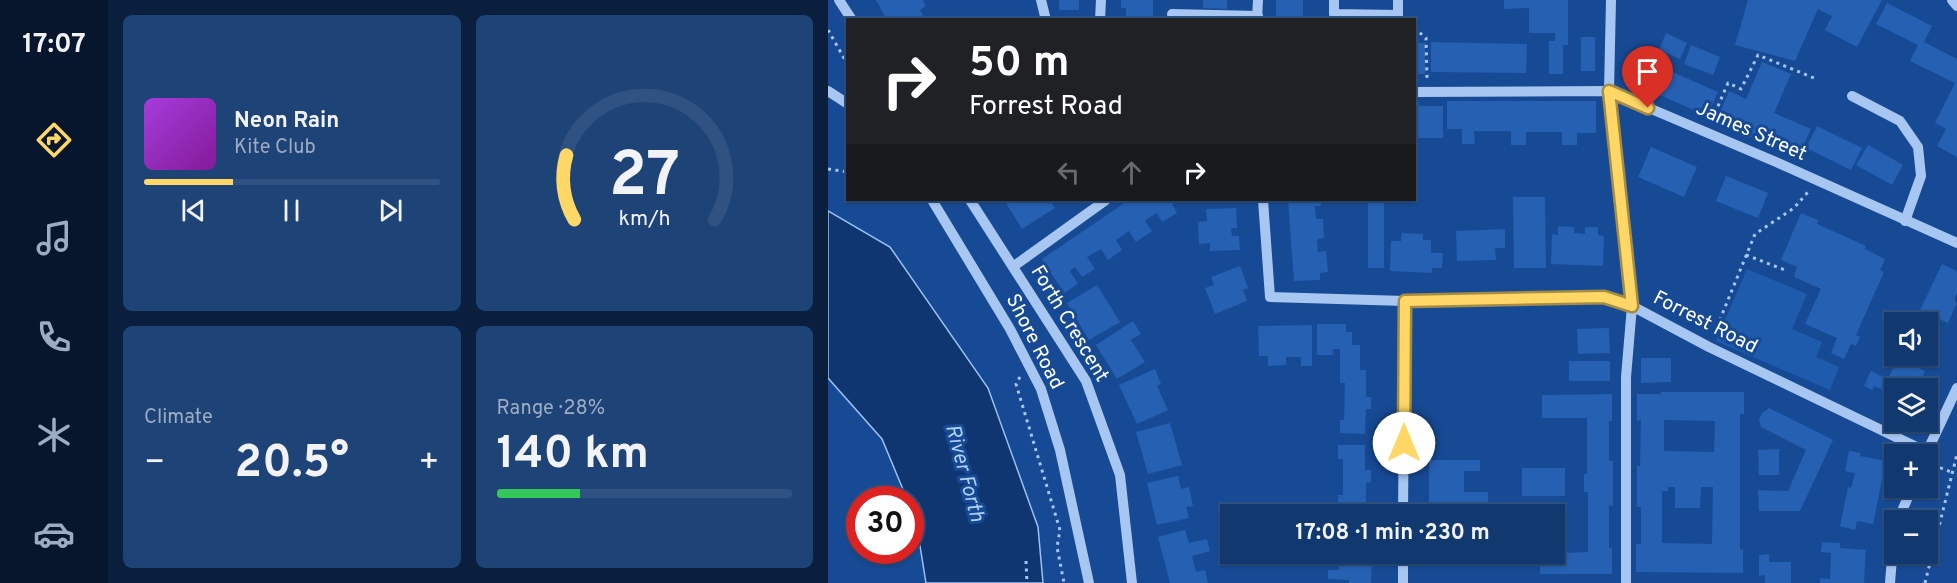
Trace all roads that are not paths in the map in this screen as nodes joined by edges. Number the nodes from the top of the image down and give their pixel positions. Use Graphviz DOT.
graph roads {
  1 [pos="839,0"];
  2 [pos="1041,0"];
  3 [pos="1101,0"];
  4 [pos="1258,0"];
  5 [pos="1334,0"];
  6 [pos="1398,0"];
  7 [pos="1611,0"];
  8 [pos="1952,0"];
  9 [pos="1957,6"];
  10 [pos="1172,14"];
  11 [pos="851,18"];
  12 [pos="1046,18"];
  13 [pos="1100,18"];
  14 [pos="1257,18"];
  15 [pos="828,91"];
  16 [pos="1609,91"];
  17 [pos="1416,92"];
  18 [pos="1851,96"];
  19 [pos="846,103"];
  20 [pos="933,201"];
  21 [pos="971,201"];
  22 [pos="1105,201"];
  23 [pos="1263,201"];
  24 [pos="1905,221"];
  25 [pos="1957,243"];
  26 [pos="1014,266"];
  27 [pos="1405,301"];
  28 [pos="1632,306"];
  29 [pos="1957,388"];
  30 [pos="1903,444"];
  31 [pos="1932,444"];
  32 [pos="1403,504"];
  33 [pos="1403,564"];
  34 [pos="1892,564"];
  35 [pos="1089,583"];
  36 [pos="1132,583"];
  37 [pos="1403,583"];
  38 [pos="1626,583"];
  39 [pos="1890,583"];
  1 -- 11 [label="street"];
  2 -- 12 [label="street"];
  3 -- 13 [label="street"];
  4 -- 14 [label="street"];
  5 -- 6 [label="street"];
  7 -- 16 [label="street"];
  8 -- 9 [label="street"];
  10 -- 14 [label="street"];
  15 -- 19 [label="street"];
  16 -- 17 [label="street, James Street"];
  16 -- 24 [label="street, James Street"];
  16 -- 28 [label="street"];
  18 -- 24 [label="street"];
  20 -- 35 [label="street, Shore Road"];
  21 -- 26 [label="street, Forth Crescent"];
  22 -- 26 [label="street"];
  23 -- 27 [label="street, Forrest Road"];
  24 -- 25 [label="street, James Street"];
  26 -- 36 [label="street, Forth Crescent"];
  27 -- 28 [label="street, Forrest Road"];
  27 -- 32 [label="street"];
  28 -- 30 [label="street, Forrest Road"];
  28 -- 38 [label="street"];
  29 -- 31 [label="street"];
  33 -- 37 [label="street"];
  34 -- 39 [label="street"];
}
